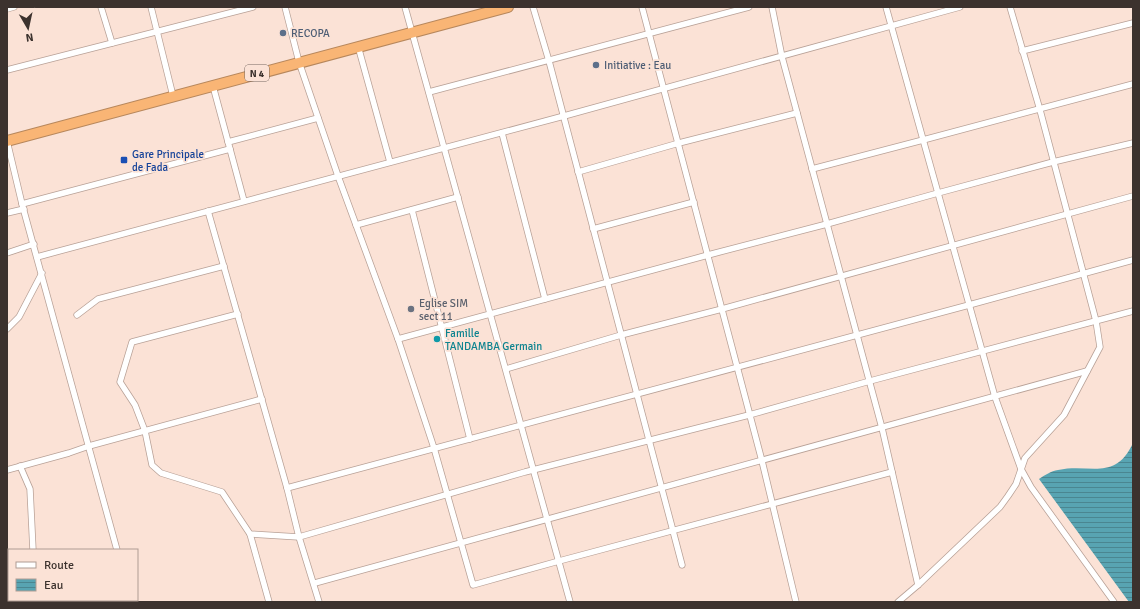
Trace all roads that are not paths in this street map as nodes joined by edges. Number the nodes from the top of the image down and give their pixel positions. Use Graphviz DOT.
graph roads {
  1 [pos="14,7"];
  2 [pos="101,7"];
  3 [pos="151,7"];
  4 [pos="253,7"];
  5 [pos="285,7"];
  6 [pos="405,7"];
  7 [pos="508,7"];
  8 [pos="533,7"];
  9 [pos="642,7"];
  10 [pos="749,7"];
  11 [pos="772,7"];
  12 [pos="886,7"];
  13 [pos="960,7"];
  14 [pos="1010,7"];
  15 [pos="7,9"];
  16 [pos="1133,23"];
  17 [pos="892,26"];
  18 [pos="157,32"];
  19 [pos="412,32"];
  20 [pos="650,34"];
  21 [pos="112,43"];
  22 [pos="358,46"];
  23 [pos="1022,51"];
  24 [pos="782,57"];
  25 [pos="549,61"];
  26 [pos="299,62"];
  27 [pos="7,70"];
  28 [pos="1133,84"];
  29 [pos="213,86"];
  30 [pos="664,89"];
  31 [pos="429,92"];
  32 [pos="173,96"];
  33 [pos="1040,110"];
  34 [pos="797,113"];
  35 [pos="564,116"];
  36 [pos="318,118"];
  37 [pos="502,133"];
  38 [pos="923,140"];
  39 [pos="7,141"];
  40 [pos="228,142"];
  41 [pos="679,143"];
  42 [pos="1133,143"];
  43 [pos="444,148"];
  44 [pos="230,149"];
  45 [pos="390,162"];
  46 [pos="1053,162"];
  47 [pos="812,169"];
  48 [pos="578,172"];
  49 [pos="338,176"];
  50 [pos="938,193"];
  51 [pos="1133,196"];
  52 [pos="458,197"];
  53 [pos="244,201"];
  54 [pos="694,202"];
  55 [pos="23,206"];
  56 [pos="412,210"];
  57 [pos="208,211"];
  58 [pos="7,213"];
  59 [pos="1067,215"];
  60 [pos="827,224"];
  61 [pos="356,225"];
  62 [pos="593,229"];
  63 [pos="34,244"];
  64 [pos="953,246"];
  65 [pos="7,252"];
  66 [pos="708,255"];
  67 [pos="37,257"];
  68 [pos="1133,260"];
  69 [pos="224,266"];
  70 [pos="42,273"];
  71 [pos="1083,273"];
  72 [pos="841,276"];
  73 [pos="608,283"];
  74 [pos="545,299"];
  75 [pos="969,305"];
  76 [pos="722,309"];
  77 [pos="1133,311"];
  78 [pos="238,314"];
  79 [pos="490,314"];
  80 [pos="77,315"];
  81 [pos="1096,321"];
  82 [pos="441,327"];
  83 [pos="7,329"];
  84 [pos="621,335"];
  85 [pos="857,335"];
  86 [pos="398,339"];
  87 [pos="982,351"];
  88 [pos="738,367"];
  89 [pos="506,369"];
  90 [pos="1087,371"];
  91 [pos="870,381"];
  92 [pos="637,394"];
  93 [pos="995,397"];
  94 [pos="262,399"];
  95 [pos="749,415"];
  96 [pos="521,425"];
  97 [pos="882,428"];
  98 [pos="145,431"];
  99 [pos="470,439"];
  100 [pos="649,440"];
  101 [pos="89,446"];
  102 [pos="434,448"];
  103 [pos="762,461"];
  104 [pos="20,466"];
  105 [pos="1021,469"];
  106 [pos="7,470"];
  107 [pos="534,470"];
  108 [pos="892,472"];
  109 [pos="287,488"];
  110 [pos="662,488"];
  111 [pos="447,495"];
  112 [pos="772,504"];
  113 [pos="548,519"];
  114 [pos="674,530"];
  115 [pos="250,534"];
  116 [pos="299,537"];
  117 [pos="461,543"];
  118 [pos="33,549"];
  119 [pos="117,549"];
  120 [pos="559,561"];
  121 [pos="682,565"];
  122 [pos="314,583"];
  123 [pos="918,585"];
  124 [pos="269,602"];
  125 [pos="319,602"];
  126 [pos="570,602"];
  127 [pos="796,602"];
  128 [pos="898,602"];
  129 [pos="1114,602"];
  1 -- 15 [label="street"];
  2 -- 21 [label="street"];
  3 -- 18 [label="street"];
  4 -- 18 [label="street"];
  5 -- 26 [label="street"];
  6 -- 19 [label="street"];
  7 -- 19 [label="highway, N 4"];
  8 -- 25 [label="street"];
  9 -- 20 [label="street"];
  10 -- 20 [label="street"];
  11 -- 24 [label="street"];
  12 -- 17 [label="street"];
  13 -- 17 [label="street"];
  14 -- 23 [label="street"];
  16 -- 23 [label="street"];
  17 -- 24 [label="street"];
  17 -- 38 [label="street"];
  18 -- 21 [label="street"];
  18 -- 32 [label="street"];
  19 -- 22 [label="highway, N 4"];
  19 -- 31 [label="street"];
  20 -- 25 [label="street"];
  20 -- 30 [label="street"];
  21 -- 27 [label="street"];
  22 -- 26 [label="highway, N 4"];
  22 -- 45 [label="street"];
  23 -- 33 [label="street"];
  24 -- 30 [label="street"];
  24 -- 34 [label="street"];
  25 -- 31 [label="street"];
  25 -- 35 [label="street"];
  26 -- 29 [label="highway, N 4"];
  26 -- 36 [label="street"];
  28 -- 33 [label="street"];
  29 -- 32 [label="highway, N 4"];
  29 -- 40 [label="street"];
  30 -- 35 [label="street"];
  30 -- 41 [label="street"];
  31 -- 43 [label="street"];
  32 -- 39 [label="highway, N 4"];
  33 -- 38 [label="street"];
  33 -- 46 [label="street"];
  34 -- 41 [label="street"];
  34 -- 47 [label="street"];
  35 -- 37 [label="street"];
  35 -- 48 [label="street"];
  36 -- 40 [label="street"];
  36 -- 49 [label="street"];
  37 -- 43 [label="street"];
  37 -- 74 [label="street"];
  38 -- 47 [label="street"];
  38 -- 50 [label="street"];
  39 -- 55 [label="street"];
  40 -- 44 [label="street"];
  41 -- 48 [label="street"];
  41 -- 54 [label="street"];
  42 -- 46 [label="street"];
  43 -- 45 [label="street"];
  43 -- 52 [label="street"];
  44 -- 53 [label="street"];
  44 -- 55 [label="street"];
  45 -- 49 [label="street"];
  46 -- 50 [label="street"];
  46 -- 59 [label="street"];
  47 -- 60 [label="street"];
  48 -- 62 [label="street"];
  49 -- 53 [label="street"];
  49 -- 61 [label="street"];
  50 -- 60 [label="street"];
  50 -- 64 [label="street"];
  51 -- 59 [label="street"];
  52 -- 56 [label="street"];
  52 -- 79 [label="street"];
  53 -- 57 [label="street"];
  54 -- 62 [label="street"];
  54 -- 66 [label="street"];
  55 -- 58 [label="street"];
  55 -- 63 [label="street"];
  56 -- 61 [label="street"];
  56 -- 82 [label="street"];
  57 -- 67 [label="street"];
  57 -- 69 [label="street"];
  59 -- 64 [label="street"];
  59 -- 71 [label="street"];
  60 -- 66 [label="street"];
  60 -- 72 [label="street"];
  61 -- 86 [label="street"];
  62 -- 73 [label="street"];
  63 -- 65 [label="street"];
  63 -- 67 [label="street"];
  64 -- 72 [label="street"];
  64 -- 75 [label="street"];
  66 -- 73 [label="street"];
  66 -- 76 [label="street"];
  67 -- 70 [label="street"];
  68 -- 71 [label="street"];
  69 -- 78 [label="street"];
  69 -- 80 [label="street"];
  70 -- 83 [label="street"];
  70 -- 101 [label="street"];
  71 -- 75 [label="street"];
  71 -- 81 [label="street"];
  72 -- 76 [label="street"];
  72 -- 85 [label="street"];
  73 -- 74 [label="street"];
  73 -- 84 [label="street"];
  74 -- 79 [label="street"];
  75 -- 85 [label="street"];
  75 -- 87 [label="street"];
  76 -- 84 [label="street"];
  76 -- 88 [label="street"];
  77 -- 81 [label="street"];
  78 -- 94 [label="street"];
  78 -- 98 [label="street"];
  79 -- 82 [label="street"];
  79 -- 89 [label="street"];
  81 -- 87 [label="street"];
  81 -- 90 [label="street"];
  82 -- 86 [label="street"];
  82 -- 99 [label="street"];
  84 -- 89 [label="street"];
  84 -- 92 [label="street"];
  85 -- 88 [label="street"];
  85 -- 91 [label="street"];
  86 -- 102 [label="street"];
  87 -- 91 [label="street"];
  87 -- 93 [label="street"];
  88 -- 92 [label="street"];
  88 -- 95 [label="street"];
  89 -- 96 [label="street"];
  90 -- 93 [label="street"];
  90 -- 105 [label="street"];
  91 -- 95 [label="street"];
  91 -- 97 [label="street"];
  92 -- 96 [label="street"];
  92 -- 100 [label="street"];
  93 -- 97 [label="street"];
  93 -- 105 [label="street"];
  94 -- 98 [label="street"];
  94 -- 109 [label="street"];
  95 -- 100 [label="street"];
  95 -- 103 [label="street"];
  96 -- 99 [label="street"];
  96 -- 107 [label="street"];
  97 -- 103 [label="street"];
  97 -- 108 [label="street"];
  98 -- 101 [label="street"];
  98 -- 115 [label="street"];
  99 -- 102 [label="street"];
  100 -- 107 [label="street"];
  100 -- 110 [label="street"];
  101 -- 104 [label="street"];
  101 -- 119 [label="street"];
  102 -- 109 [label="street"];
  102 -- 111 [label="street"];
  103 -- 110 [label="street"];
  103 -- 112 [label="street"];
  104 -- 106 [label="street"];
  104 -- 118 [label="street"];
  105 -- 123 [label="street"];
  105 -- 129 [label="street"];
  107 -- 111 [label="street"];
  107 -- 113 [label="street"];
  108 -- 112 [label="street"];
  108 -- 123 [label="street"];
  109 -- 116 [label="street"];
  110 -- 113 [label="street"];
  110 -- 114 [label="street"];
  111 -- 116 [label="street"];
  111 -- 117 [label="street"];
  112 -- 114 [label="street"];
  112 -- 127 [label="street"];
  113 -- 117 [label="street"];
  113 -- 120 [label="street"];
  114 -- 120 [label="street"];
  114 -- 121 [label="street"];
  115 -- 116 [label="street"];
  115 -- 124 [label="street"];
  116 -- 122 [label="street"];
  117 -- 120 [label="street"];
  117 -- 122 [label="street"];
  120 -- 126 [label="street"];
  122 -- 125 [label="street"];
  123 -- 128 [label="street"];
}
